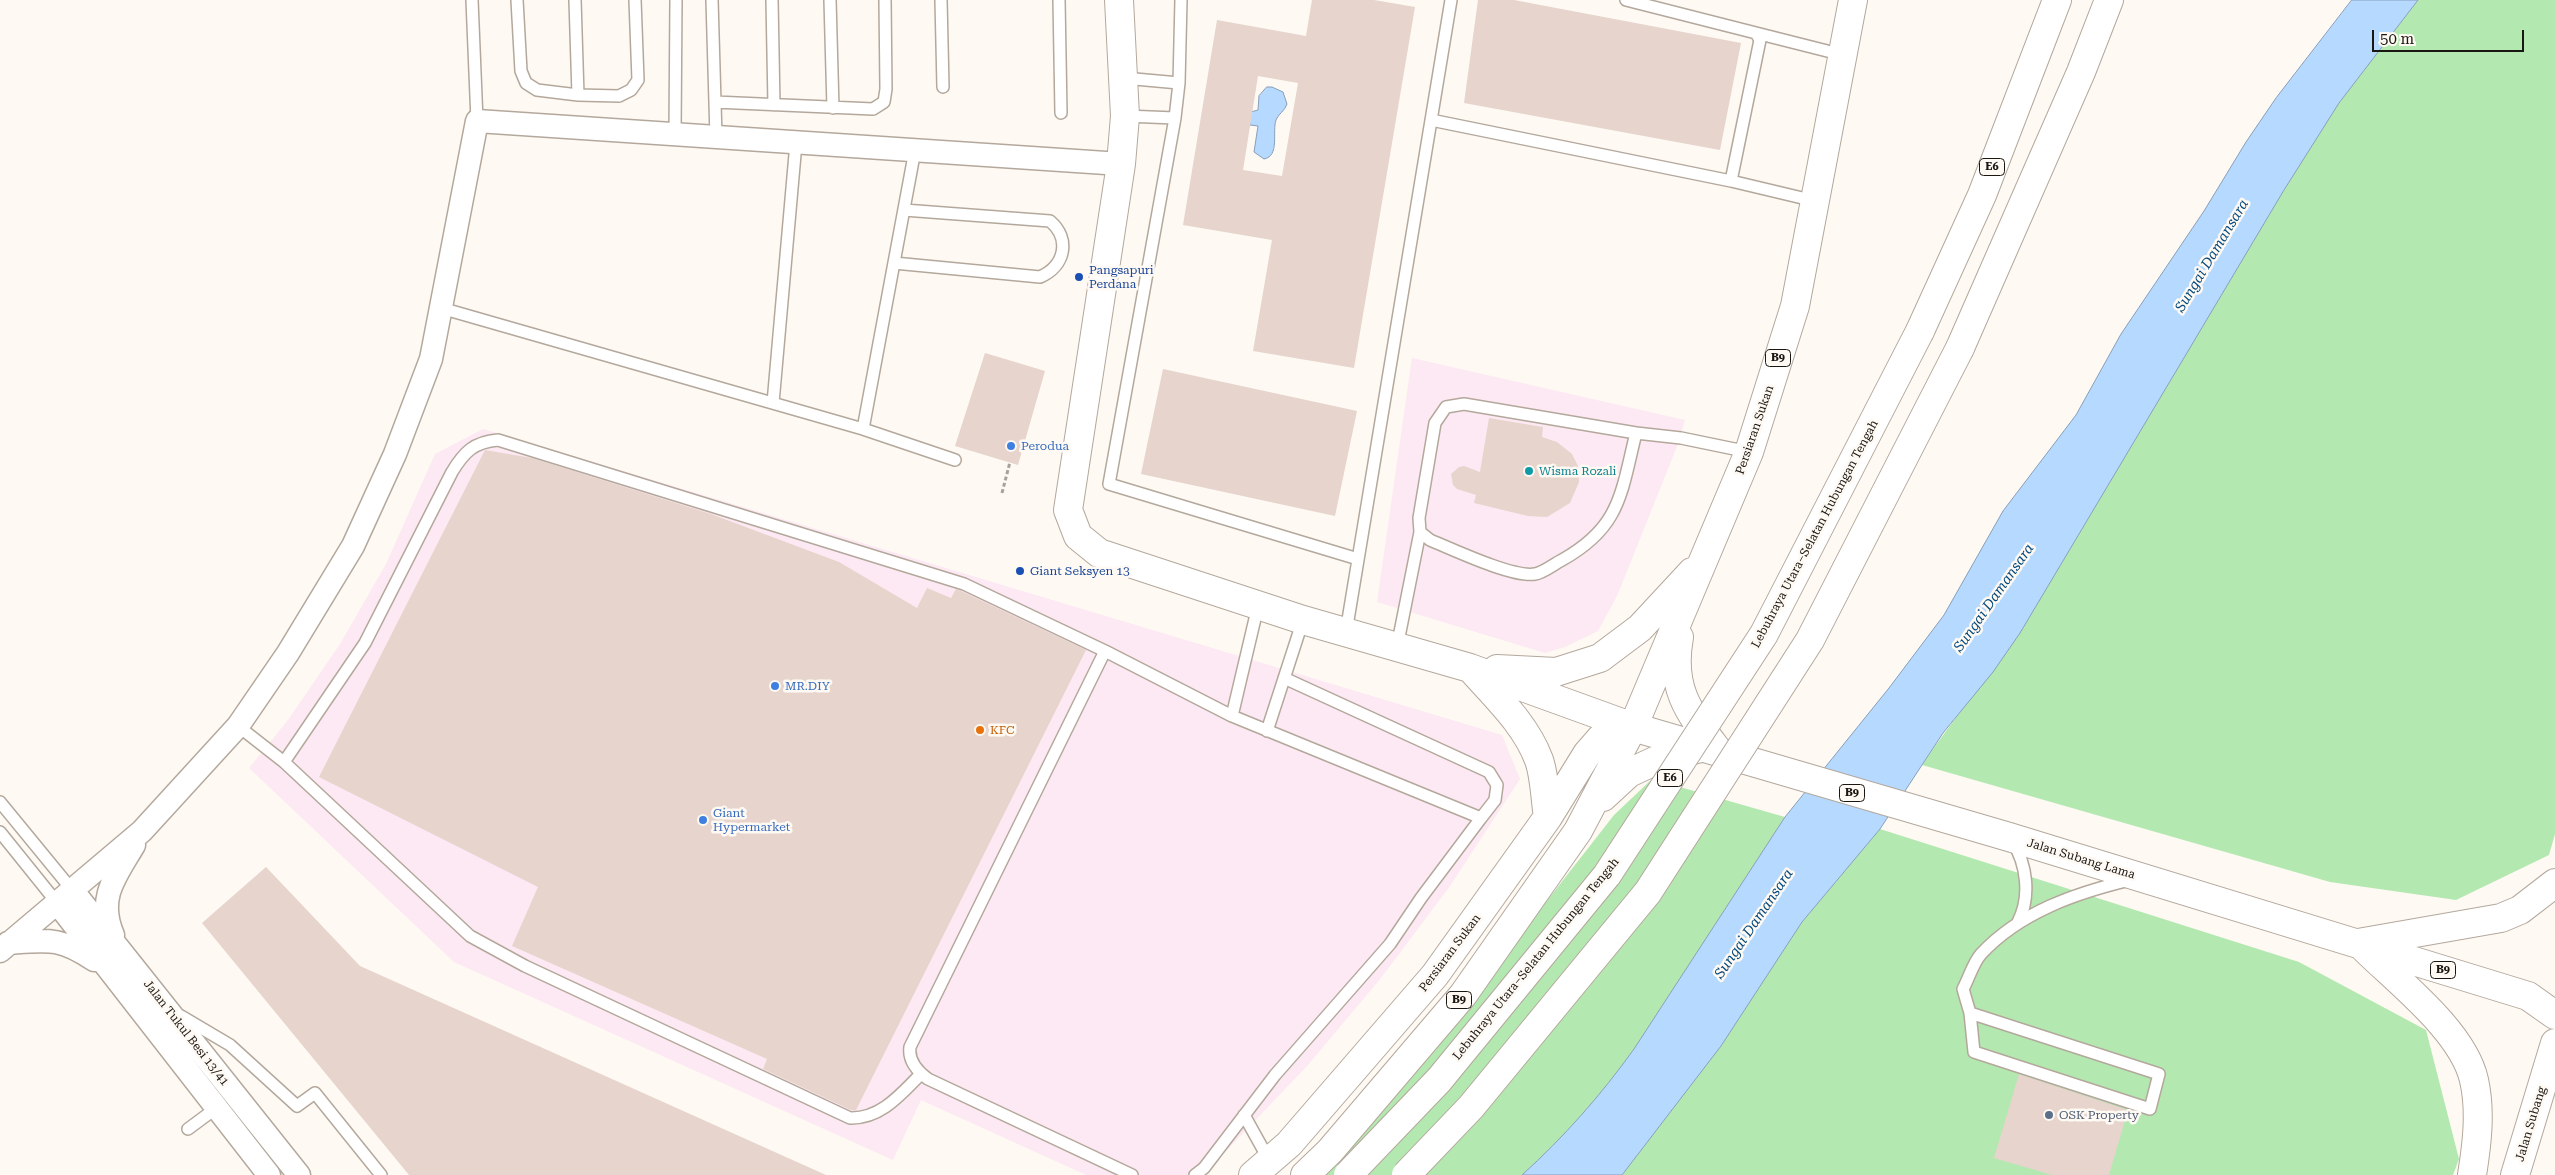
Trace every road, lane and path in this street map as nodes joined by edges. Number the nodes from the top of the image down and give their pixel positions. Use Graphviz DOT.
graph roads {
  1 [pos="472,0"];
  2 [pos="517,0"];
  3 [pos="575,0"];
  4 [pos="635,0"];
  5 [pos="676,0"];
  6 [pos="712,0"];
  7 [pos="772,0"];
  8 [pos="830,0"];
  9 [pos="885,0"];
  10 [pos="941,0"];
  11 [pos="1059,0"];
  12 [pos="1119,0"];
  13 [pos="1182,0"];
  14 [pos="1451,0"];
  15 [pos="1626,0"];
  16 [pos="1853,0"];
  17 [pos="2057,0"];
  18 [pos="2109,0"];
  19 [pos="2124,0"];
  20 [pos="1756,33"];
  21 [pos="1843,56"];
  22 [pos="2081,72"];
  23 [pos="1123,78"];
  24 [pos="1179,82"];
  25 [pos="943,87"];
  26 [pos="578,95"];
  27 [pos="715,102"];
  28 [pos="774,105"];
  29 [pos="833,108"];
  30 [pos="1061,114"];
  31 [pos="1125,116"];
  32 [pos="1176,118"];
  33 [pos="1432,120"];
  34 [pos="476,121"];
  35 [pos="675,134"];
  36 [pos="716,137"];
  37 [pos="796,142"];
  38 [pos="915,150"];
  39 [pos="1121,164"];
  40 [pos="1731,181"];
  41 [pos="1815,201"];
  42 [pos="904,210"];
  43 [pos="894,263"];
  44 [pos="441,308"];
  45 [pos="772,403"];
  46 [pos="863,429"];
  47 [pos="1636,433"];
  48 [pos="1749,452"];
  49 [pos="955,460"];
  50 [pos="1010,462"];
  51 [pos="1002,493"];
  52 [pos="1420,532"];
  53 [pos="1705,558"];
  54 [pos="1358,559"];
  55 [pos="1258,606"];
  56 [pos="1683,611"];
  57 [pos="1303,620"];
  58 [pos="1346,633"];
  59 [pos="1397,647"];
  60 [pos="1105,650"];
  61 [pos="1470,668"];
  62 [pos="1284,678"];
  63 [pos="1232,716"];
  64 [pos="238,726"];
  65 [pos="1634,727"];
  66 [pos="1267,730"];
  67 [pos="1712,751"];
  68 [pos="284,762"];
  69 [pos="0,802"];
  70 [pos="1590,808"];
  71 [pos="1548,817"];
  72 [pos="1481,818"];
  73 [pos="142,831"];
  74 [pos="0,832"];
  75 [pos="2009,837"];
  76 [pos="2142,878"];
  77 [pos="2555,883"];
  78 [pos="65,897"];
  79 [pos="2018,922"];
  80 [pos="2358,943"];
  81 [pos="4,947"];
  82 [pos="119,949"];
  83 [pos="108,969"];
  84 [pos="2528,996"];
  85 [pos="2555,996"];
  86 [pos="165,1007"];
  87 [pos="1970,1013"];
  88 [pos="2555,1015"];
  89 [pos="2555,1043"];
  90 [pos="921,1074"];
  91 [pos="235,1095"];
  92 [pos="215,1108"];
  93 [pos="1244,1115"];
  94 [pos="188,1129"];
  95 [pos="1261,1167"];
  96 [pos="269,1175"];
  97 [pos="299,1175"];
  98 [pos="381,1175"];
  99 [pos="1132,1175"];
  100 [pos="1195,1175"];
  101 [pos="1305,1175"];
  102 [pos="1348,1175"];
  103 [pos="1406,1175"];
  104 [pos="2472,1175"];
  105 [pos="2515,1175"];
  1 -- 34 [label="lane"];
  2 -- 26 [label="lane"];
  3 -- 26 [label="lane"];
  4 -- 26 [label="lane"];
  5 -- 35 [label="lane"];
  6 -- 27 [label="lane"];
  7 -- 28 [label="lane"];
  8 -- 29 [label="lane"];
  9 -- 29 [label="lane"];
  10 -- 25 [label="lane"];
  11 -- 30 [label="lane"];
  12 -- 23 [label="main road"];
  13 -- 24 [label="lane"];
  14 -- 33 [label="lane"];
  15 -- 20 [label="lane"];
  16 -- 21 [label="main road, Persiaran Sukan / B9"];
  17 -- 102 [label="main road, Lebuhraya Utara–Selatan Hubungan Tengah / E6, bridge"];
  18 -- 22 [label="main road"];
  19 -- 22 [label="main road"];
  20 -- 21 [label="lane"];
  20 -- 40 [label="lane"];
  21 -- 41 [label="main road, Persiaran Sukan / B9"];
  22 -- 103 [label="main road, bridge"];
  23 -- 24 [label="lane"];
  23 -- 31 [label="main road"];
  24 -- 32 [label="lane"];
  27 -- 28 [label="lane"];
  27 -- 36 [label="lane"];
  28 -- 29 [label="lane"];
  31 -- 32 [label="lane"];
  31 -- 39 [label="main road"];
  32 -- 54 [label="lane"];
  33 -- 40 [label="lane"];
  33 -- 54 [label="lane"];
  34 -- 35 [label="street"];
  34 -- 44 [label="street"];
  35 -- 36 [label="street"];
  36 -- 37 [label="street"];
  37 -- 38 [label="street"];
  37 -- 45 [label="lane"];
  38 -- 39 [label="street"];
  38 -- 42 [label="lane"];
  39 -- 55 [label="main road"];
  40 -- 41 [label="lane"];
  41 -- 48 [label="main road, Persiaran Sukan / B9"];
  42 -- 43 [label="lane"];
  42 -- 43 [label="lane"];
  43 -- 46 [label="lane"];
  44 -- 45 [label="lane"];
  44 -- 64 [label="street"];
  45 -- 46 [label="lane"];
  46 -- 49 [label="lane"];
  47 -- 48 [label="lane"];
  47 -- 52 [label="lane"];
  47 -- 52 [label="lane"];
  48 -- 53 [label="main road, Persiaran Sukan / B9"];
  50 -- 51 [label="path"];
  52 -- 59 [label="lane"];
  53 -- 56 [label="main road, Persiaran Sukan / B9"];
  53 -- 61 [label="main road"];
  54 -- 58 [label="lane"];
  55 -- 57 [label="main road"];
  55 -- 63 [label="lane"];
  56 -- 65 [label="main road, Persiaran Sukan / B9"];
  56 -- 67 [label="main road"];
  57 -- 58 [label="main road"];
  57 -- 62 [label="lane"];
  58 -- 59 [label="main road"];
  59 -- 61 [label="main road"];
  60 -- 63 [label="lane"];
  60 -- 68 [label="lane"];
  60 -- 90 [label="lane"];
  61 -- 65 [label="main road, Jalan Subang Lama"];
  61 -- 71 [label="main road"];
  62 -- 66 [label="lane"];
  62 -- 72 [label="lane"];
  63 -- 66 [label="lane"];
  64 -- 68 [label="lane"];
  64 -- 73 [label="street"];
  65 -- 67 [label="main road, Jalan Subang Lama / B9"];
  65 -- 70 [label="main road, Persiaran Sukan / B9"];
  65 -- 71 [label="main road, Persiaran Sukan"];
  66 -- 72 [label="lane"];
  67 -- 70 [label="main road"];
  67 -- 75 [label="main road, Jalan Subang Lama / B9"];
  68 -- 90 [label="lane"];
  69 -- 78 [label="lane"];
  70 -- 101 [label="main road, Persiaran Sukan / B9"];
  71 -- 95 [label="main road, Persiaran Sukan"];
  72 -- 93 [label="lane"];
  73 -- 78 [label="street"];
  73 -- 82 [label="street"];
  74 -- 78 [label="lane"];
  75 -- 76 [label="main road, Jalan Subang Lama / B9"];
  75 -- 79 [label="lane"];
  76 -- 79 [label="lane"];
  76 -- 80 [label="main road, Jalan Subang Lama / B9"];
  77 -- 80 [label="main road"];
  78 -- 81 [label="street"];
  78 -- 82 [label="street, Jalan Tukul Besi 13/41"];
  78 -- 83 [label="street, Jalan Tukul Besi 13/41"];
  79 -- 87 [label="lane"];
  80 -- 84 [label="main road, Jalan Subang Lama / B9"];
  80 -- 104 [label="main road"];
  81 -- 83 [label="street"];
  82 -- 86 [label="street, Jalan Tukul Besi 13/41"];
  83 -- 92 [label="street, Jalan Tukul Besi 13/41"];
  84 -- 85 [label="main road, B9"];
  84 -- 88 [label="main road, B9"];
  86 -- 91 [label="street, Jalan Tukul Besi 13/41"];
  86 -- 98 [label="lane"];
  87 -- 87 [label="lane"];
  89 -- 105 [label="main road, Jalan Subang"];
  90 -- 99 [label="lane"];
  91 -- 92 [label="lane"];
  91 -- 97 [label="street, Jalan Tukul Besi 13/41"];
  92 -- 94 [label="lane"];
  92 -- 96 [label="street, Jalan Tukul Besi 13/41"];
  93 -- 95 [label="lane"];
  93 -- 100 [label="lane"];
}
